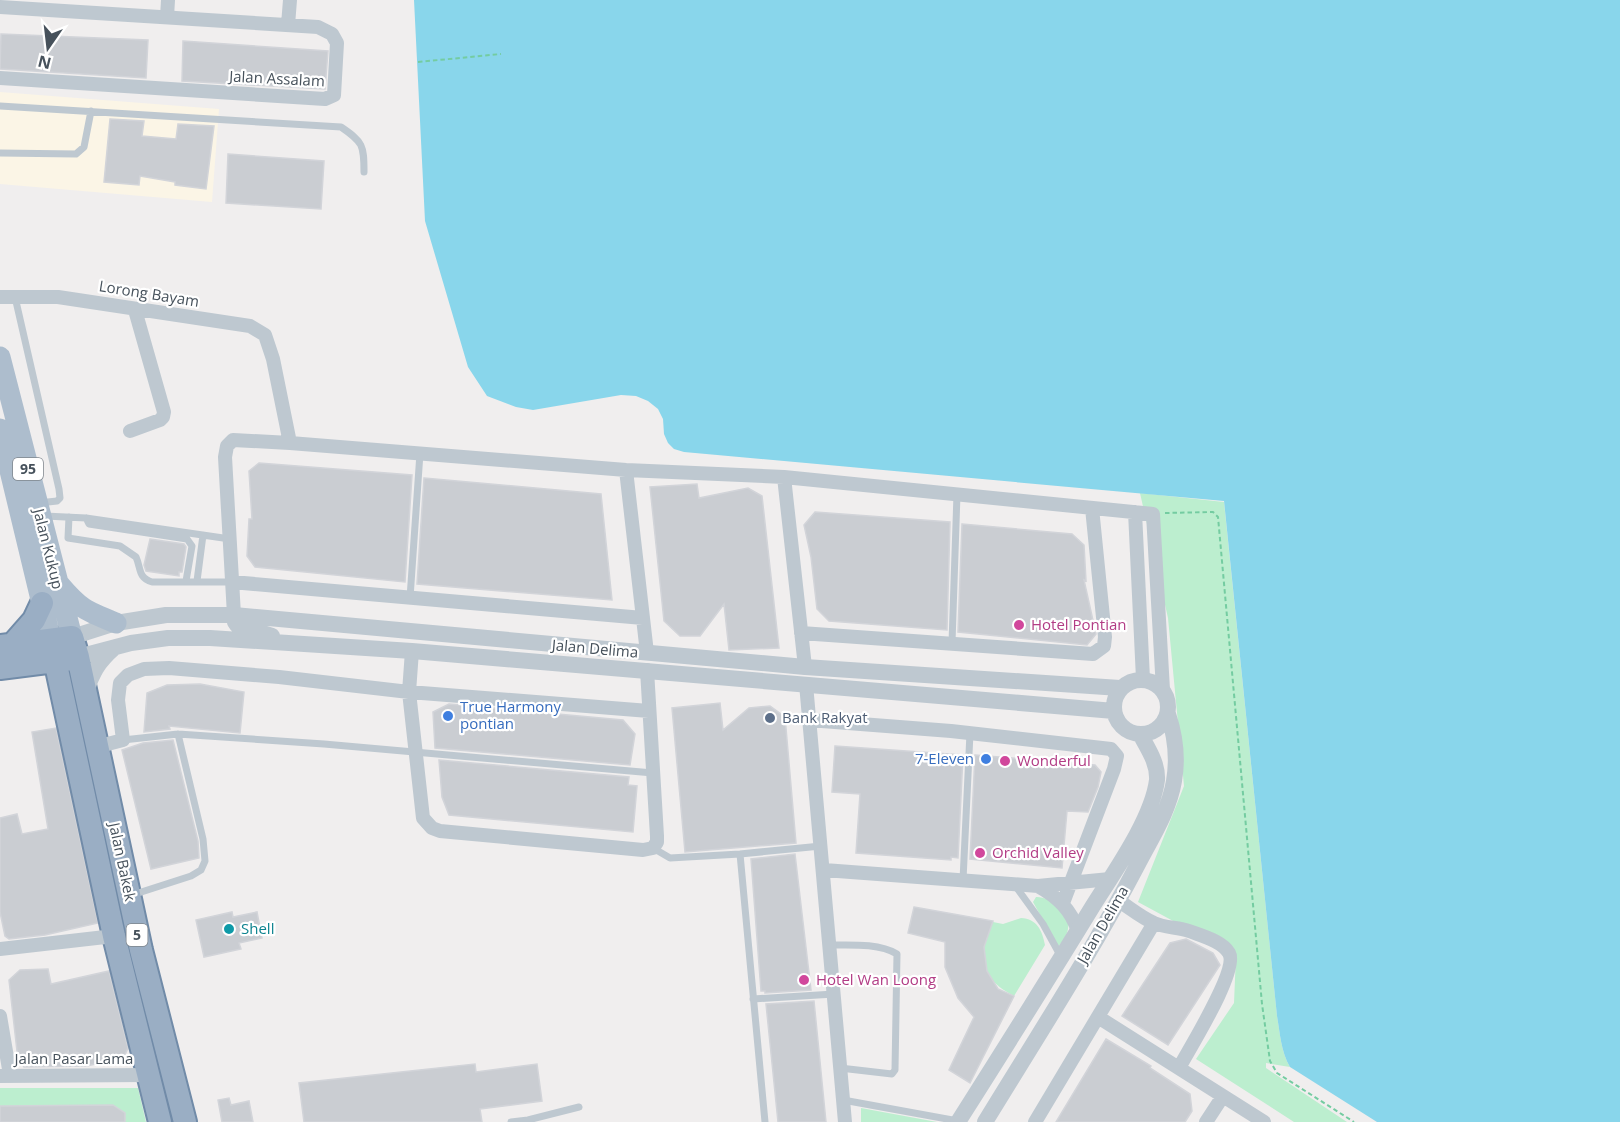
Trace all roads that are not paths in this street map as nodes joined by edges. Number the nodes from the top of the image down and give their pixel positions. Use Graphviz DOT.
graph roads {
  1 [pos="168,0"];
  2 [pos="290,0"];
  3 [pos="44,5"];
  4 [pos="0,7"];
  5 [pos="167,17"];
  6 [pos="288,25"];
  7 [pos="0,78"];
  8 [pos="0,106"];
  9 [pos="91,111"];
  10 [pos="0,153"];
  11 [pos="364,171"];
  12 [pos="0,297"];
  13 [pos="15,297"];
  14 [pos="135,309"];
  15 [pos="0,357"];
  16 [pos="0,429"];
  17 [pos="130,430"];
  18 [pos="290,443"];
  19 [pos="420,453"];
  20 [pos="626,470"];
  21 [pos="784,477"];
  22 [pos="957,494"];
  23 [pos="1092,508"];
  24 [pos="38,510"];
  25 [pos="1135,512"];
  26 [pos="69,517"];
  27 [pos="86,518"];
  28 [pos="203,535"];
  29 [pos="230,539"];
  30 [pos="186,581"];
  31 [pos="197,581"];
  32 [pos="56,582"];
  33 [pos="232,582"];
  34 [pos="410,598"];
  35 [pos="42,603"];
  36 [pos="234,615"];
  37 [pos="643,618"];
  38 [pos="116,622"];
  39 [pos="801,633"];
  40 [pos="952,643"];
  41 [pos="6,646"];
  42 [pos="307,646"];
  43 [pos="114,648"];
  44 [pos="64,649"];
  45 [pos="412,651"];
  46 [pos="647,662"];
  47 [pos="0,668"];
  48 [pos="805,676"];
  49 [pos="1143,680"];
  50 [pos="1120,688"];
  51 [pos="1163,690"];
  52 [pos="410,692"];
  53 [pos="85,693"];
  54 [pos="649,711"];
  55 [pos="1114,711"];
  56 [pos="1167,714"];
  57 [pos="809,720"];
  58 [pos="970,733"];
  59 [pos="178,734"];
  60 [pos="1140,734"];
  61 [pos="123,740"];
  62 [pos="96,747"];
  63 [pos="414,752"];
  64 [pos="653,773"];
  65 [pos="821,846"];
  66 [pos="653,848"];
  67 [pos="740,854"];
  68 [pos="824,870"];
  69 [pos="1110,879"];
  70 [pos="963,880"];
  71 [pos="1072,883"];
  72 [pos="1014,884"];
  73 [pos="1038,886"];
  74 [pos="129,896"];
  75 [pos="1119,901"];
  76 [pos="1063,903"];
  77 [pos="1154,923"];
  78 [pos="1078,931"];
  79 [pos="114,936"];
  80 [pos="830,945"];
  81 [pos="0,949"];
  82 [pos="1061,957"];
  83 [pos="834,994"];
  84 [pos="753,999"];
  85 [pos="0,1016"];
  86 [pos="1098,1017"];
  87 [pos="840,1068"];
  88 [pos="1179,1068"];
  89 [pos="147,1075"];
  90 [pos="5,1076"];
  91 [pos="1223,1096"];
  92 [pos="843,1100"];
  93 [pos="579,1107"];
  94 [pos="160,1122"];
  95 [pos="185,1122"];
  96 [pos="511,1122"];
  97 [pos="765,1122"];
  98 [pos="845,1122"];
  99 [pos="959,1122"];
  100 [pos="985,1122"];
  101 [pos="1035,1122"];
  102 [pos="1206,1122"];
  103 [pos="1264,1122"];
  1 -- 5 [label="street"];
  2 -- 6 [label="street"];
  3 -- 4 [label="street, Jalan Assalam"];
  3 -- 5 [label="street, Jalan Assalam"];
  5 -- 6 [label="street, Jalan Assalam"];
  6 -- 7 [label="street, Jalan Assalam"];
  8 -- 9 [label="lane"];
  9 -- 10 [label="lane"];
  9 -- 11 [label="lane"];
  12 -- 13 [label="street, Lorong Bayam"];
  13 -- 14 [label="street, Lorong Bayam"];
  13 -- 24 [label="lane"];
  14 -- 17 [label="street"];
  14 -- 18 [label="street, Lorong Bayam"];
  15 -- 24 [label="main road, Jalan Kukup / 95"];
  16 -- 35 [label="main road, Jalan Kukup / 95"];
  18 -- 19 [label="street"];
  18 -- 29 [label="street"];
  19 -- 20 [label="street"];
  19 -- 34 [label="lane"];
  20 -- 21 [label="street"];
  20 -- 37 [label="street"];
  21 -- 22 [label="street"];
  21 -- 39 [label="street"];
  22 -- 23 [label="street"];
  22 -- 40 [label="lane"];
  23 -- 25 [label="street"];
  23 -- 40 [label="street"];
  24 -- 26 [label="lane"];
  24 -- 32 [label="main road, Jalan Kukup / 95"];
  25 -- 49 [label="street"];
  25 -- 51 [label="street"];
  26 -- 27 [label="lane"];
  26 -- 30 [label="lane"];
  27 -- 28 [label="lane"];
  27 -- 30 [label="lane"];
  28 -- 29 [label="lane"];
  28 -- 31 [label="lane"];
  29 -- 33 [label="street"];
  30 -- 31 [label="lane"];
  31 -- 33 [label="lane"];
  32 -- 38 [label="main road"];
  32 -- 44 [label="main road, Jalan Kukup / 95"];
  33 -- 34 [label="street"];
  33 -- 36 [label="street"];
  34 -- 37 [label="street"];
  35 -- 41 [label="highway"];
  35 -- 44 [label="main road, Jalan Kukup / 95"];
  36 -- 38 [label="street, Jalan Delima"];
  36 -- 42 [label="street"];
  36 -- 46 [label="street, Jalan Delima"];
  37 -- 46 [label="street"];
  38 -- 44 [label="street, Jalan Delima"];
  39 -- 40 [label="street"];
  39 -- 48 [label="street"];
  41 -- 44 [label="highway"];
  42 -- 43 [label="street, Jalan Delima"];
  42 -- 45 [label="street, Jalan Delima"];
  43 -- 44 [label="street, Jalan Delima"];
  43 -- 53 [label="street"];
  44 -- 47 [label="highway"];
  44 -- 53 [label="highway, Jalan Bakek / 5"];
  44 -- 79 [label="highway, Jalan Bakek / 5"];
  45 -- 46 [label="street, Jalan Delima"];
  45 -- 52 [label="street"];
  46 -- 48 [label="street, Jalan Delima"];
  46 -- 54 [label="street"];
  48 -- 50 [label="street, Jalan Delima"];
  48 -- 55 [label="street, Jalan Delima"];
  48 -- 57 [label="street"];
  49 -- 50 [label="street"];
  49 -- 51 [label="street"];
  50 -- 55 [label="street"];
  51 -- 56 [label="street"];
  52 -- 54 [label="street"];
  52 -- 61 [label="street"];
  52 -- 63 [label="street"];
  53 -- 62 [label="highway, Jalan Bakek / 5"];
  54 -- 64 [label="street"];
  55 -- 60 [label="street"];
  56 -- 60 [label="street"];
  56 -- 75 [label="street, Jalan Delima"];
  57 -- 58 [label="street"];
  57 -- 65 [label="street"];
  58 -- 70 [label="lane"];
  58 -- 71 [label="street"];
  59 -- 61 [label="lane"];
  59 -- 63 [label="lane"];
  59 -- 74 [label="lane"];
  60 -- 69 [label="street, Jalan Delima"];
  61 -- 62 [label="street"];
  62 -- 74 [label="highway, Jalan Bakek / 5"];
  63 -- 64 [label="lane"];
  63 -- 66 [label="street"];
  64 -- 66 [label="street"];
  65 -- 67 [label="lane"];
  65 -- 68 [label="street"];
  66 -- 67 [label="lane"];
  67 -- 84 [label="lane"];
  68 -- 70 [label="street"];
  68 -- 80 [label="street"];
  69 -- 71 [label="street"];
  69 -- 78 [label="street, Jalan Delima"];
  70 -- 72 [label="street"];
  71 -- 73 [label="street"];
  71 -- 76 [label="street"];
  72 -- 73 [label="street"];
  72 -- 82 [label="lane"];
  73 -- 76 [label="street"];
  74 -- 95 [label="highway, Jalan Bakek / 5"];
  75 -- 77 [label="street"];
  75 -- 100 [label="street, Jalan Delima"];
  76 -- 78 [label="street"];
  77 -- 86 [label="street"];
  77 -- 88 [label="street"];
  78 -- 82 [label="street, Jalan Delima"];
  79 -- 81 [label="street"];
  79 -- 89 [label="highway, Jalan Bakek / 5"];
  80 -- 83 [label="street"];
  80 -- 87 [label="lane"];
  82 -- 99 [label="street, Jalan Delima"];
  83 -- 84 [label="lane"];
  83 -- 87 [label="street"];
  84 -- 97 [label="lane"];
  85 -- 90 [label="street"];
  86 -- 88 [label="street"];
  86 -- 101 [label="street"];
  87 -- 92 [label="street"];
  88 -- 91 [label="street"];
  89 -- 90 [label="street, Jalan Pasar Lama"];
  89 -- 94 [label="highway, Jalan Bakek / 5"];
  91 -- 102 [label="street"];
  91 -- 103 [label="street"];
  92 -- 98 [label="street"];
  92 -- 99 [label="lane"];
  93 -- 96 [label="lane"];
}
